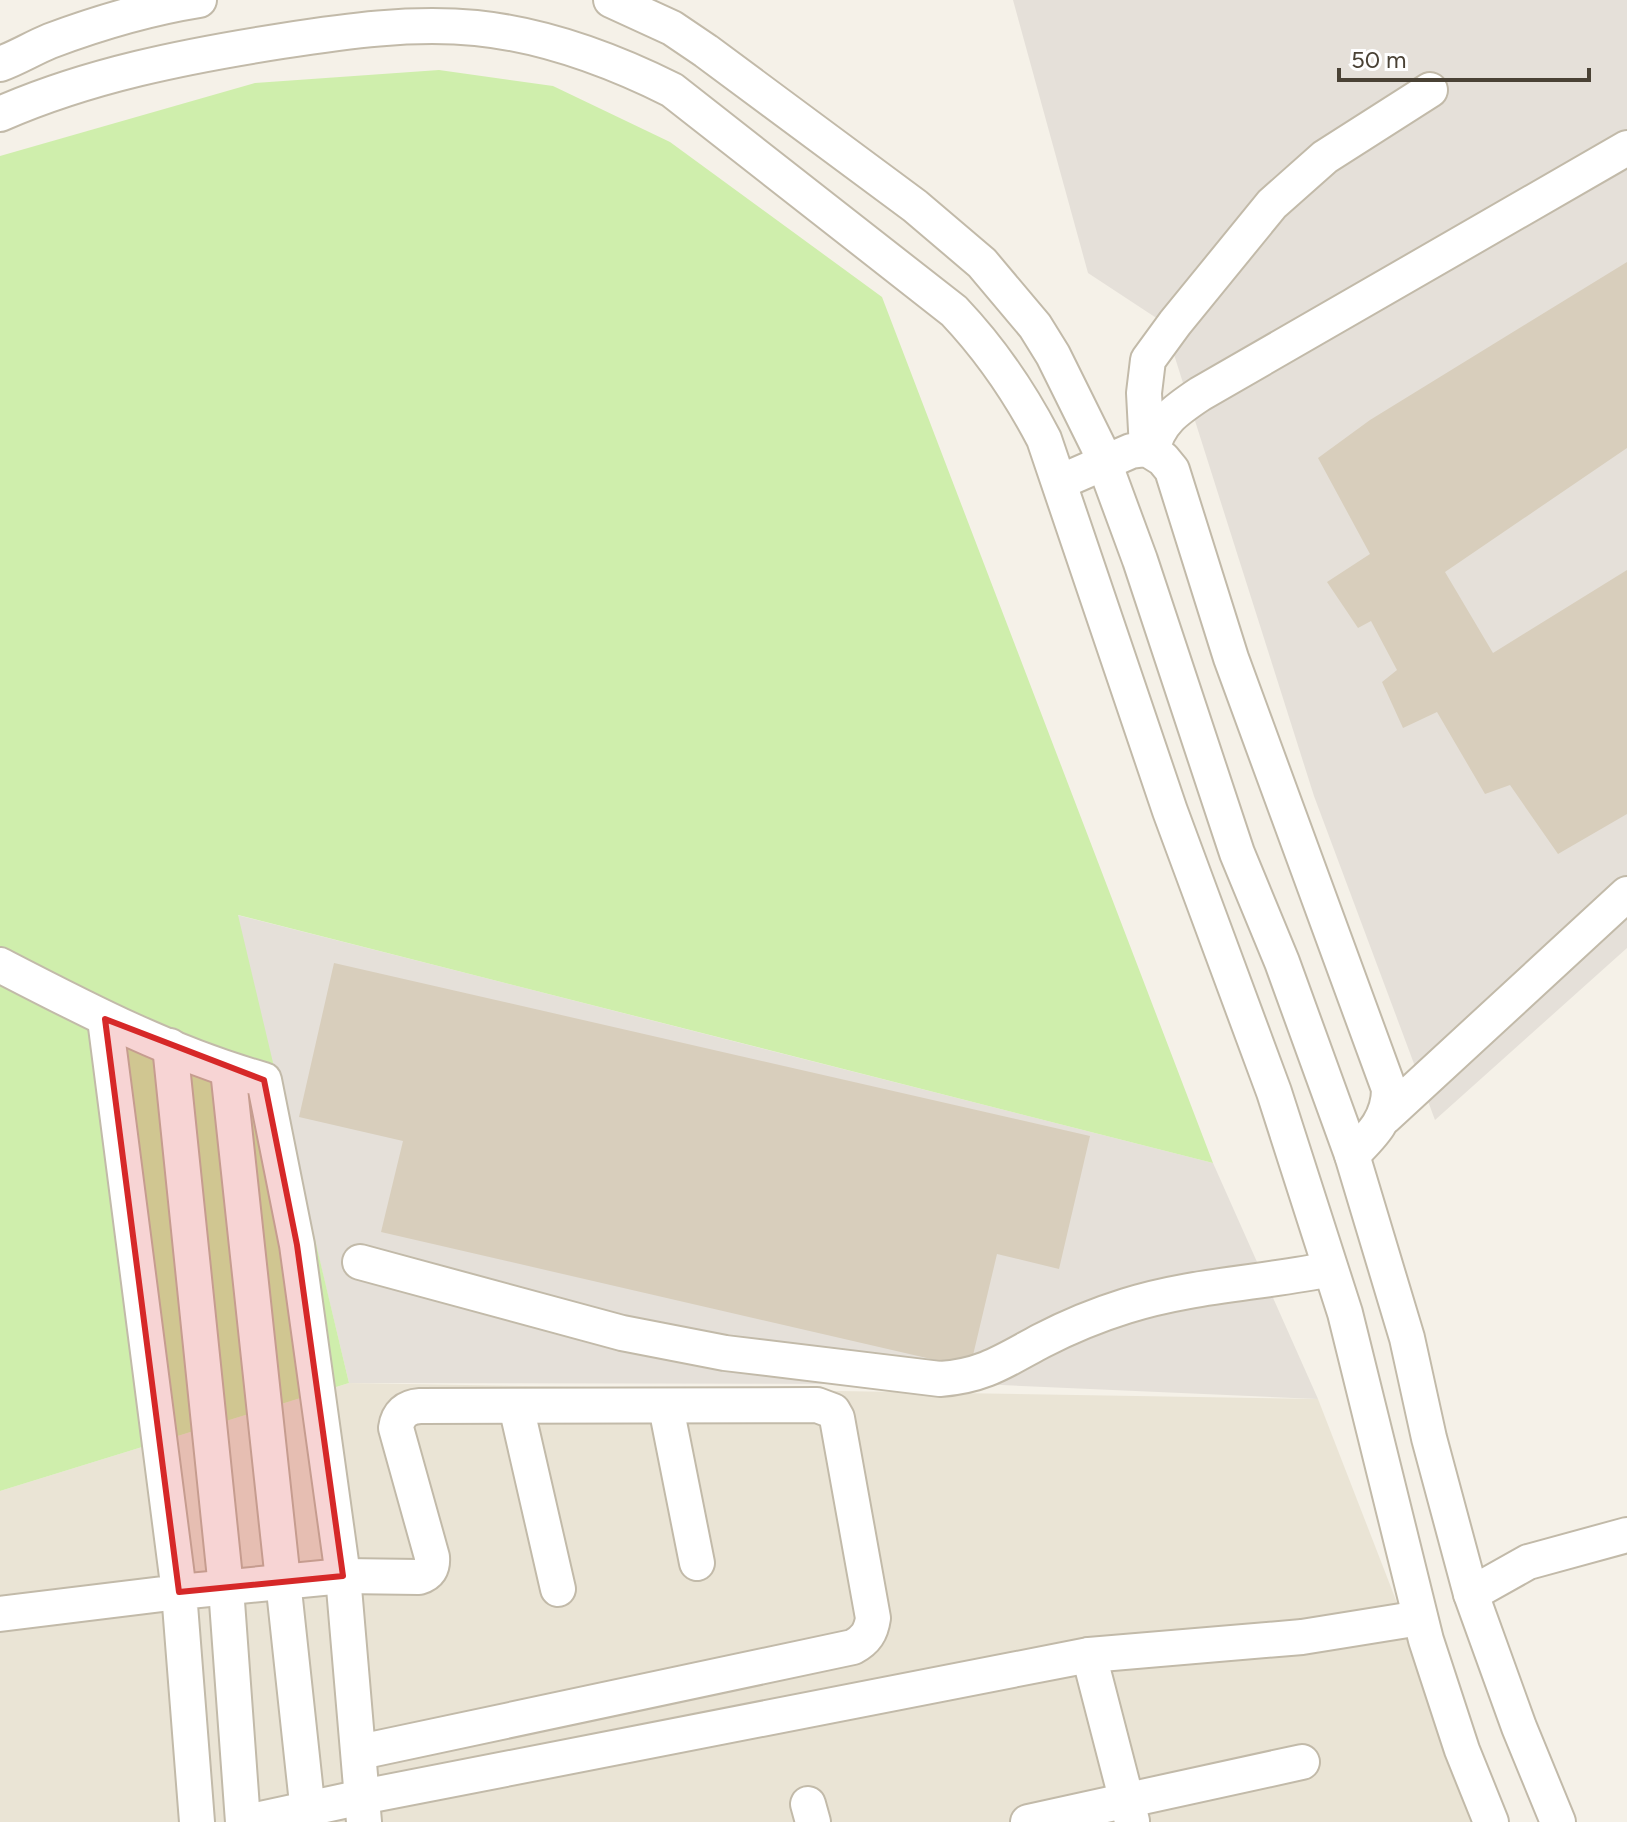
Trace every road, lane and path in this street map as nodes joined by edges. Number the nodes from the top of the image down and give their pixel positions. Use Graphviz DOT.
graph roads {
  1 [pos="199,0"];
  2 [pos="611,0"];
  3 [pos="0,64"];
  4 [pos="1430,90"];
  5 [pos="0,114"];
  6 [pos="1623,160"];
  7 [pos="1149,450"];
  8 [pos="1105,462"];
  9 [pos="1060,482"];
  10 [pos="1627,894"];
  11 [pos="0,965"];
  12 [pos="105,1019"];
  13 [pos="170,1046"];
  14 [pos="228,1070"];
  15 [pos="1385,1117"];
  16 [pos="1352,1155"];
  17 [pos="360,1262"];
  18 [pos="1330,1269"];
  19 [pos="516,1406"];
  20 [pos="666,1407"];
  21 [pos="1627,1535"];
  22 [pos="697,1563"];
  23 [pos="343,1576"];
  24 [pos="281,1581"];
  25 [pos="226,1588"];
  26 [pos="558,1589"];
  27 [pos="179,1592"];
  28 [pos="1471,1594"];
  29 [pos="0,1614"];
  30 [pos="1420,1618"];
  31 [pos="1089,1655"];
  32 [pos="360,1752"];
  33 [pos="1302,1762"];
  34 [pos="363,1809"];
  35 [pos="1129,1811"];
  36 [pos="308,1815"];
  37 [pos="197,1822"];
  38 [pos="245,1822"];
  39 [pos="1028,1822"];
  40 [pos="1491,1822"];
  41 [pos="1558,1822"];
  1 -- 3 [label="street"];
  2 -- 8 [label="street"];
  4 -- 7 [label="street"];
  5 -- 9 [label="street"];
  6 -- 7 [label="street"];
  7 -- 8 [label="street"];
  7 -- 15 [label="street"];
  8 -- 9 [label="street"];
  8 -- 16 [label="street"];
  9 -- 18 [label="street"];
  10 -- 15 [label="street"];
  11 -- 12 [label="street"];
  12 -- 13 [label="street"];
  12 -- 27 [label="street"];
  13 -- 14 [label="street"];
  13 -- 25 [label="street"];
  14 -- 23 [label="street"];
  14 -- 24 [label="street"];
  15 -- 16 [label="street"];
  16 -- 28 [label="street"];
  17 -- 18 [label="street"];
  18 -- 30 [label="street"];
  19 -- 20 [label="street"];
  19 -- 23 [label="street"];
  19 -- 26 [label="street"];
  20 -- 22 [label="street"];
  20 -- 32 [label="street"];
  21 -- 28 [label="street"];
  23 -- 24 [label="street"];
  23 -- 32 [label="street"];
  24 -- 25 [label="street"];
  24 -- 36 [label="street"];
  25 -- 27 [label="street"];
  25 -- 38 [label="street"];
  27 -- 29 [label="street"];
  27 -- 37 [label="street"];
  28 -- 41 [label="street"];
  30 -- 31 [label="street"];
  30 -- 40 [label="street"];
  31 -- 34 [label="street"];
  31 -- 35 [label="street"];
  32 -- 34 [label="street"];
  33 -- 35 [label="street"];
  34 -- 36 [label="street"];
  35 -- 39 [label="street"];
  36 -- 38 [label="street"];
}
